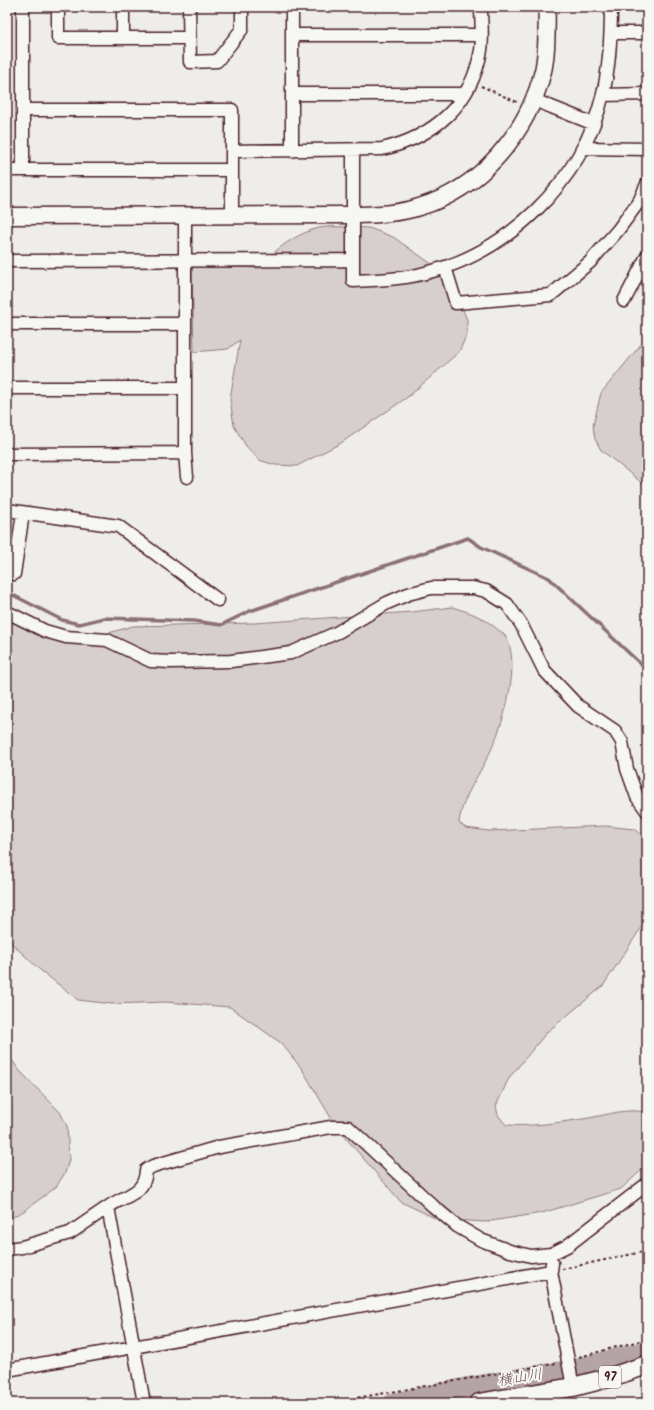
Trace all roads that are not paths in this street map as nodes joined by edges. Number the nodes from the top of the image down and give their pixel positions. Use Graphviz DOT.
graph roads {
  1 [pos="23,7"];
  2 [pos="58,7"];
  3 [pos="123,7"];
  4 [pos="189,7"];
  5 [pos="242,7"];
  6 [pos="292,7"];
  7 [pos="481,7"];
  8 [pos="546,7"];
  9 [pos="611,7"];
  10 [pos="611,33"];
  11 [pos="647,33"];
  12 [pos="292,35"];
  13 [pos="481,35"];
  14 [pos="123,38"];
  15 [pos="189,38"];
  16 [pos="292,94"];
  17 [pos="464,94"];
  18 [pos="647,94"];
  19 [pos="603,95"];
  20 [pos="532,104"];
  21 [pos="23,110"];
  22 [pos="594,124"];
  23 [pos="583,148"];
  24 [pos="647,149"];
  25 [pos="232,151"];
  26 [pos="292,151"];
  27 [pos="353,151"];
  28 [pos="7,170"];
  29 [pos="23,170"];
  30 [pos="232,170"];
  31 [pos="647,184"];
  32 [pos="643,200"];
  33 [pos="185,215"];
  34 [pos="353,215"];
  35 [pos="7,216"];
  36 [pos="232,216"];
  37 [pos="647,256"];
  38 [pos="7,260"];
  39 [pos="353,260"];
  40 [pos="185,261"];
  41 [pos="445,267"];
  42 [pos="624,301"];
  43 [pos="7,324"];
  44 [pos="185,324"];
  45 [pos="7,388"];
  46 [pos="185,388"];
  47 [pos="185,453"];
  48 [pos="7,454"];
  49 [pos="187,477"];
  50 [pos="7,510"];
  51 [pos="22,513"];
  52 [pos="7,571"];
  53 [pos="218,600"];
  54 [pos="7,612"];
  55 [pos="647,811"];
  56 [pos="647,1184"];
  57 [pos="108,1207"];
  58 [pos="7,1248"];
  59 [pos="551,1254"];
  60 [pos="552,1271"];
  61 [pos="134,1347"];
  62 [pos="647,1365"];
  63 [pos="7,1370"];
  64 [pos="573,1387"];
  65 [pos="529,1399"];
  66 [pos="144,1403"];
  67 [pos="479,1403"];
  1 -- 21 [label="street"];
  2 -- 14 [label="street"];
  3 -- 14 [label="street"];
  4 -- 15 [label="street"];
  5 -- 15 [label="street"];
  6 -- 12 [label="street"];
  7 -- 13 [label="street"];
  8 -- 20 [label="street"];
  9 -- 10 [label="street"];
  10 -- 11 [label="street"];
  10 -- 19 [label="street"];
  12 -- 13 [label="street"];
  12 -- 16 [label="street"];
  13 -- 17 [label="street"];
  14 -- 15 [label="street"];
  16 -- 17 [label="street"];
  16 -- 26 [label="street"];
  17 -- 27 [label="street"];
  18 -- 19 [label="street"];
  19 -- 22 [label="street"];
  20 -- 22 [label="street"];
  20 -- 34 [label="street"];
  21 -- 25 [label="street"];
  21 -- 29 [label="street"];
  22 -- 23 [label="street"];
  23 -- 24 [label="street"];
  23 -- 41 [label="street"];
  25 -- 26 [label="street"];
  25 -- 30 [label="street"];
  26 -- 27 [label="street"];
  27 -- 34 [label="street"];
  28 -- 29 [label="street"];
  29 -- 30 [label="street"];
  30 -- 36 [label="street"];
  31 -- 32 [label="street"];
  32 -- 41 [label="street"];
  33 -- 35 [label="street"];
  33 -- 36 [label="street"];
  33 -- 40 [label="street"];
  34 -- 36 [label="street"];
  34 -- 39 [label="street"];
  37 -- 42 [label="street"];
  38 -- 40 [label="street"];
  39 -- 40 [label="street"];
  39 -- 41 [label="street"];
  40 -- 44 [label="street"];
  43 -- 44 [label="street"];
  44 -- 46 [label="street"];
  45 -- 46 [label="street"];
  46 -- 47 [label="street"];
  47 -- 48 [label="street"];
  47 -- 49 [label="street"];
  50 -- 51 [label="street"];
  51 -- 52 [label="street"];
  51 -- 53 [label="street"];
  54 -- 55 [label="street"];
  56 -- 59 [label="street"];
  57 -- 58 [label="street"];
  57 -- 59 [label="street"];
  57 -- 61 [label="street"];
  59 -- 60 [label="street"];
  60 -- 61 [label="street"];
  60 -- 64 [label="street"];
  61 -- 63 [label="street"];
  61 -- 66 [label="street"];
  62 -- 64 [label="main road, 97"];
  64 -- 65 [label="main road, 97"];
  65 -- 67 [label="main road, 97"];
}
